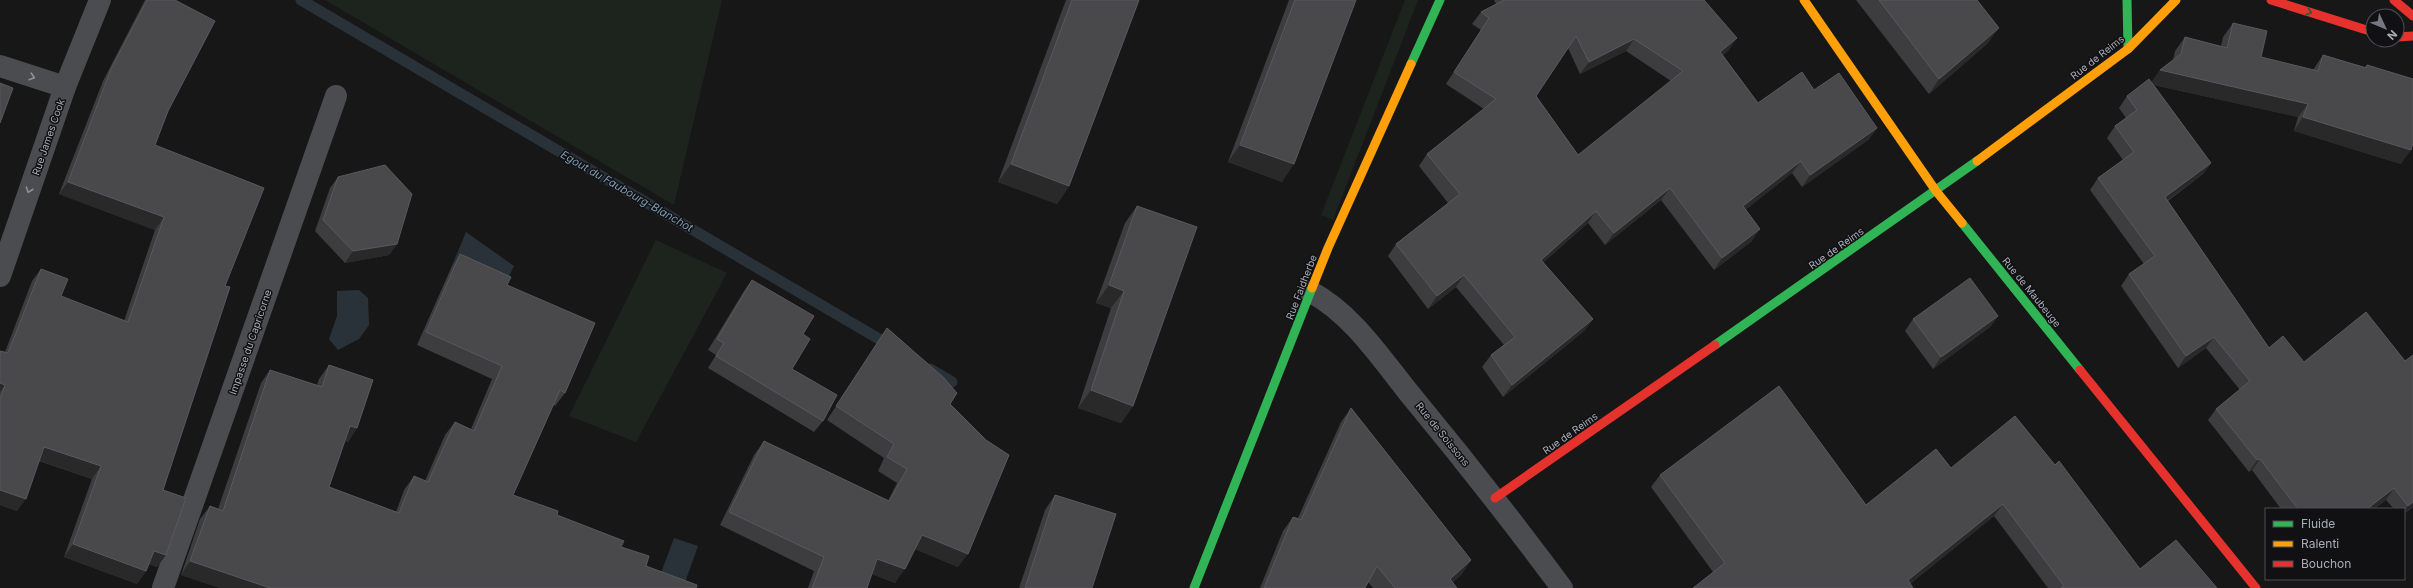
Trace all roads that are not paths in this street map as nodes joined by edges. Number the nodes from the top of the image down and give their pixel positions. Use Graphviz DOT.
graph roads {
  1 [pos="100,0"];
  2 [pos="1440,0"];
  3 [pos="1804,0"];
  4 [pos="2127,0"];
  5 [pos="2176,0"];
  6 [pos="2272,0"];
  7 [pos="2394,0"];
  8 [pos="2413,16"];
  9 [pos="2365,29"];
  10 [pos="2128,49"];
  11 [pos="0,66"];
  12 [pos="65,87"];
  13 [pos="336,96"];
  14 [pos="1936,192"];
  15 [pos="0,276"];
  16 [pos="1311,292"];
  17 [pos="1495,498"];
  18 [pos="163,588"];
  19 [pos="1194,588"];
  20 [pos="1562,588"];
  21 [pos="2256,588"];
  1 -- 12 [label="street, Rue James Cook"];
  2 -- 16 [label="street, Rue Faidherbe"];
  3 -- 14 [label="street, Rue de Maubeuge"];
  4 -- 10 [label="street"];
  5 -- 10 [label="street, Rue de Reims"];
  6 -- 9 [label="street, one-way"];
  7 -- 8 [label="street"];
  10 -- 14 [label="street, Rue de Reims"];
  11 -- 12 [label="street, one-way"];
  12 -- 15 [label="street, Rue James Cook, one-way"];
  13 -- 18 [label="street, Impasse du Capricorne"];
  14 -- 17 [label="street, Rue de Reims"];
  14 -- 21 [label="street, Rue de Maubeuge"];
  16 -- 17 [label="street, Rue de Soissons"];
  16 -- 19 [label="street, Rue Faidherbe"];
  17 -- 20 [label="street, Rue de Soissons"];
}
